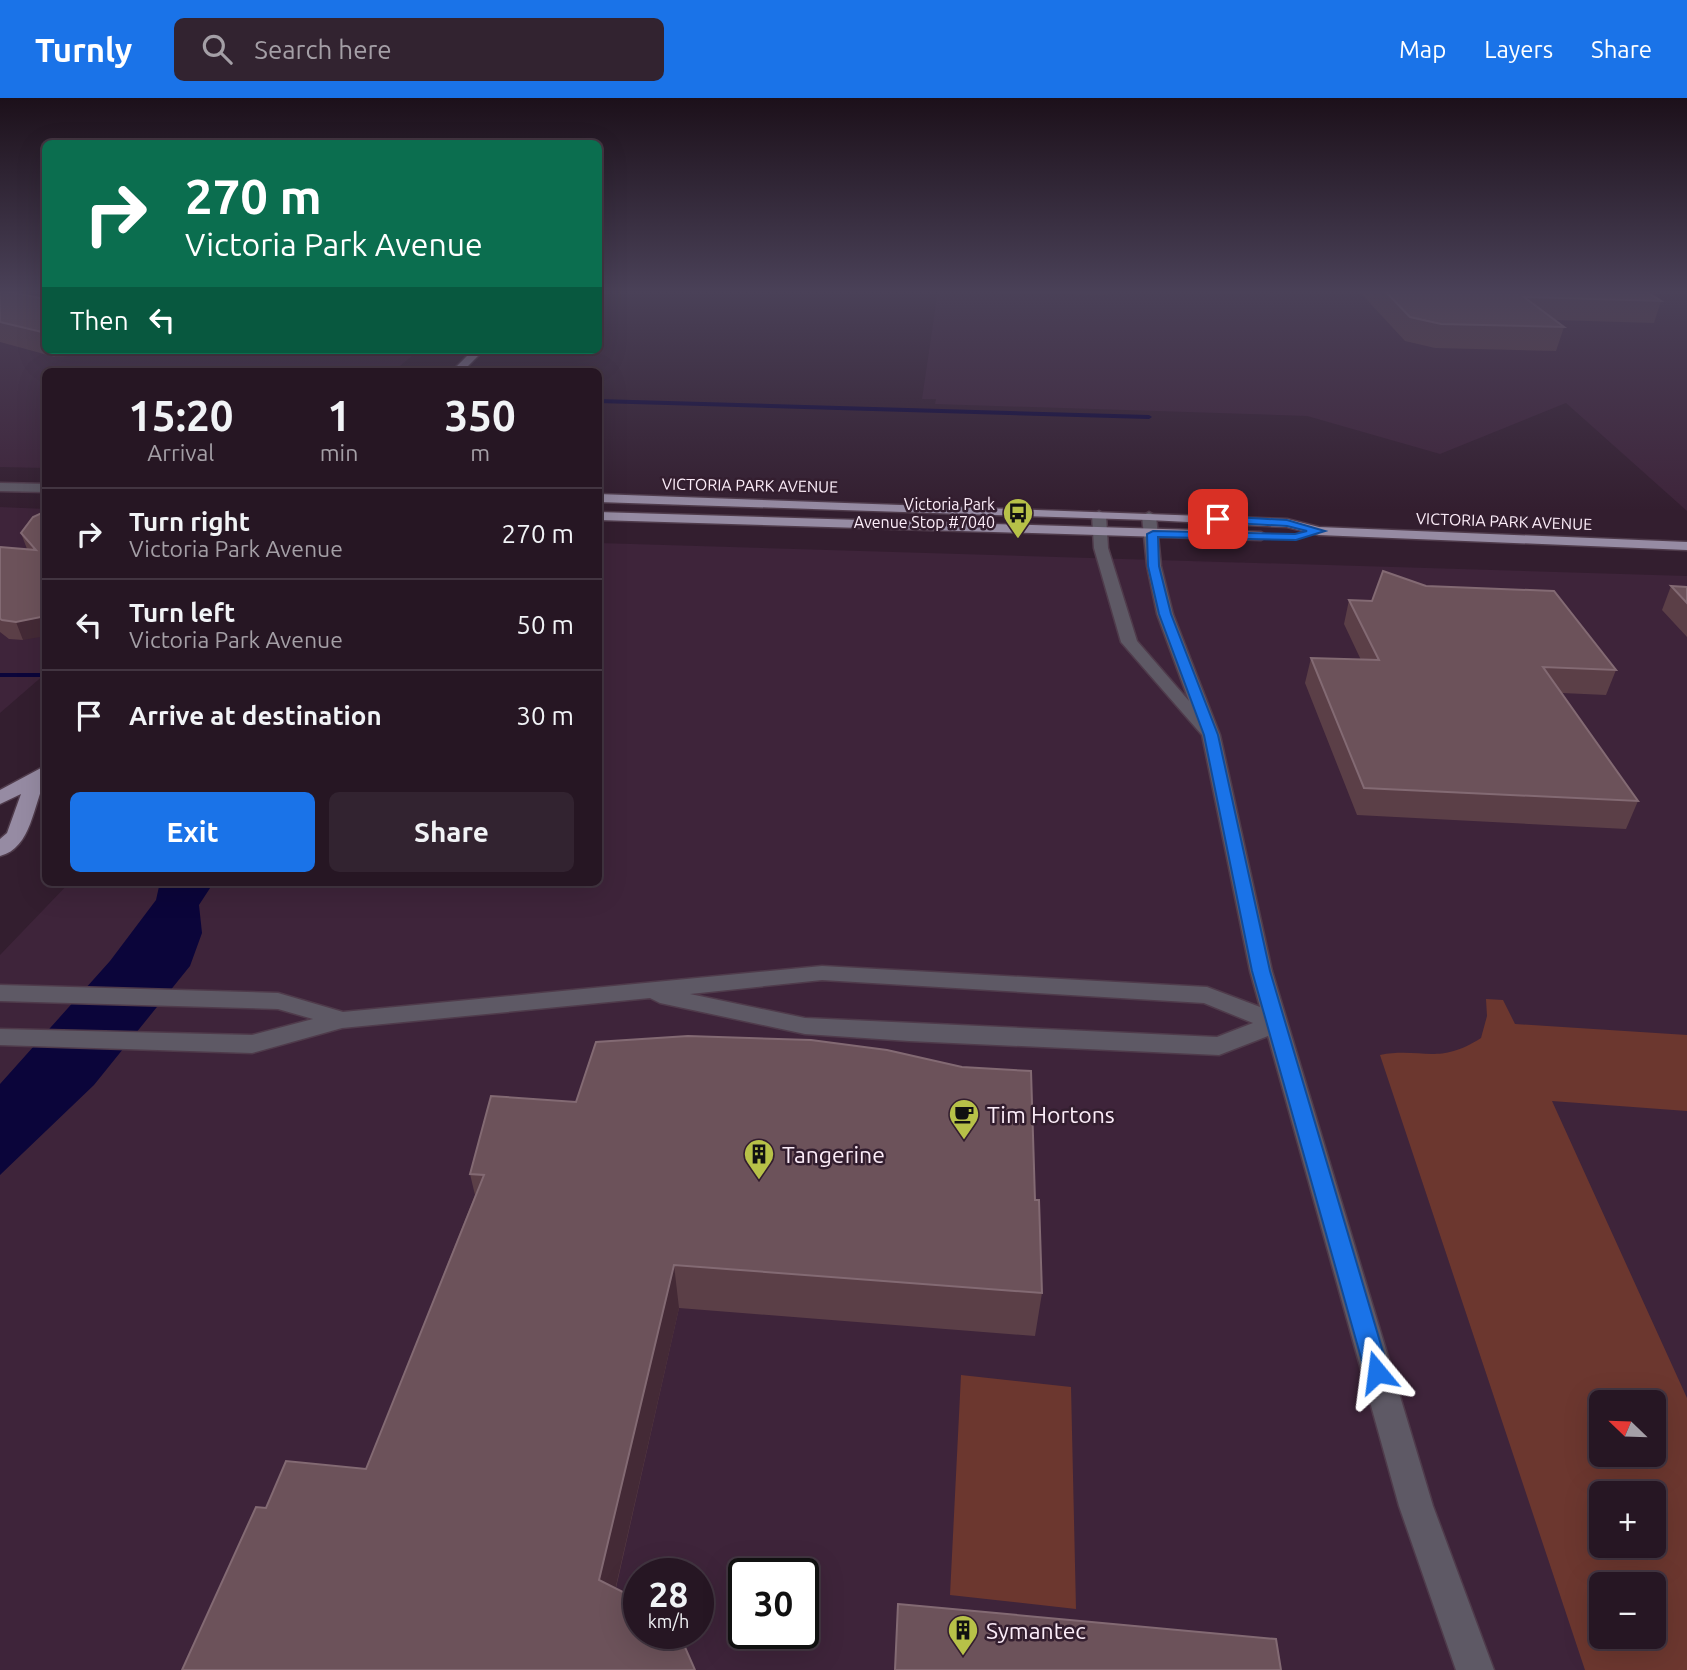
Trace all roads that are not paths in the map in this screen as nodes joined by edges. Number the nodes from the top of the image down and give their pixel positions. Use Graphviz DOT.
graph roads {
  1 [pos="0,487"];
  2 [pos="42,488"];
  3 [pos="602,498"];
  4 [pos="1099,514"];
  5 [pos="602,516"];
  6 [pos="1149,516"];
  7 [pos="1320,531"];
  8 [pos="1100,532"];
  9 [pos="1153,534"];
  10 [pos="1687,546"];
  11 [pos="1211,735"];
  12 [pos="40,775"];
  13 [pos="0,797"];
  14 [pos="0,850"];
  15 [pos="640,990"];
  16 [pos="0,993"];
  17 [pos="342,1020"];
  18 [pos="1276,1023"];
  19 [pos="6,1037"];
  20 [pos="1475,1670"];
  1 -- 2 [label="street"];
  3 -- 4 [label="main road, VICTORIA PARK AVENUE"];
  4 -- 6 [label="main road, VICTORIA PARK AVENUE"];
  4 -- 8 [label="street"];
  5 -- 8 [label="main road, VICTORIA PARK AVENUE"];
  6 -- 7 [label="main road, VICTORIA PARK AVENUE"];
  6 -- 9 [label="street"];
  7 -- 9 [label="main road, VICTORIA PARK AVENUE"];
  7 -- 10 [label="main road, VICTORIA PARK AVENUE"];
  8 -- 9 [label="main road, VICTORIA PARK AVENUE"];
  8 -- 11 [label="street"];
  9 -- 11 [label="street"];
  11 -- 18 [label="street"];
  12 -- 13 [label="main road"];
  12 -- 14 [label="main road"];
  15 -- 17 [label="street"];
  15 -- 18 [label="street"];
  15 -- 18 [label="street"];
  16 -- 17 [label="street"];
  17 -- 19 [label="street"];
  18 -- 20 [label="street"];
}
